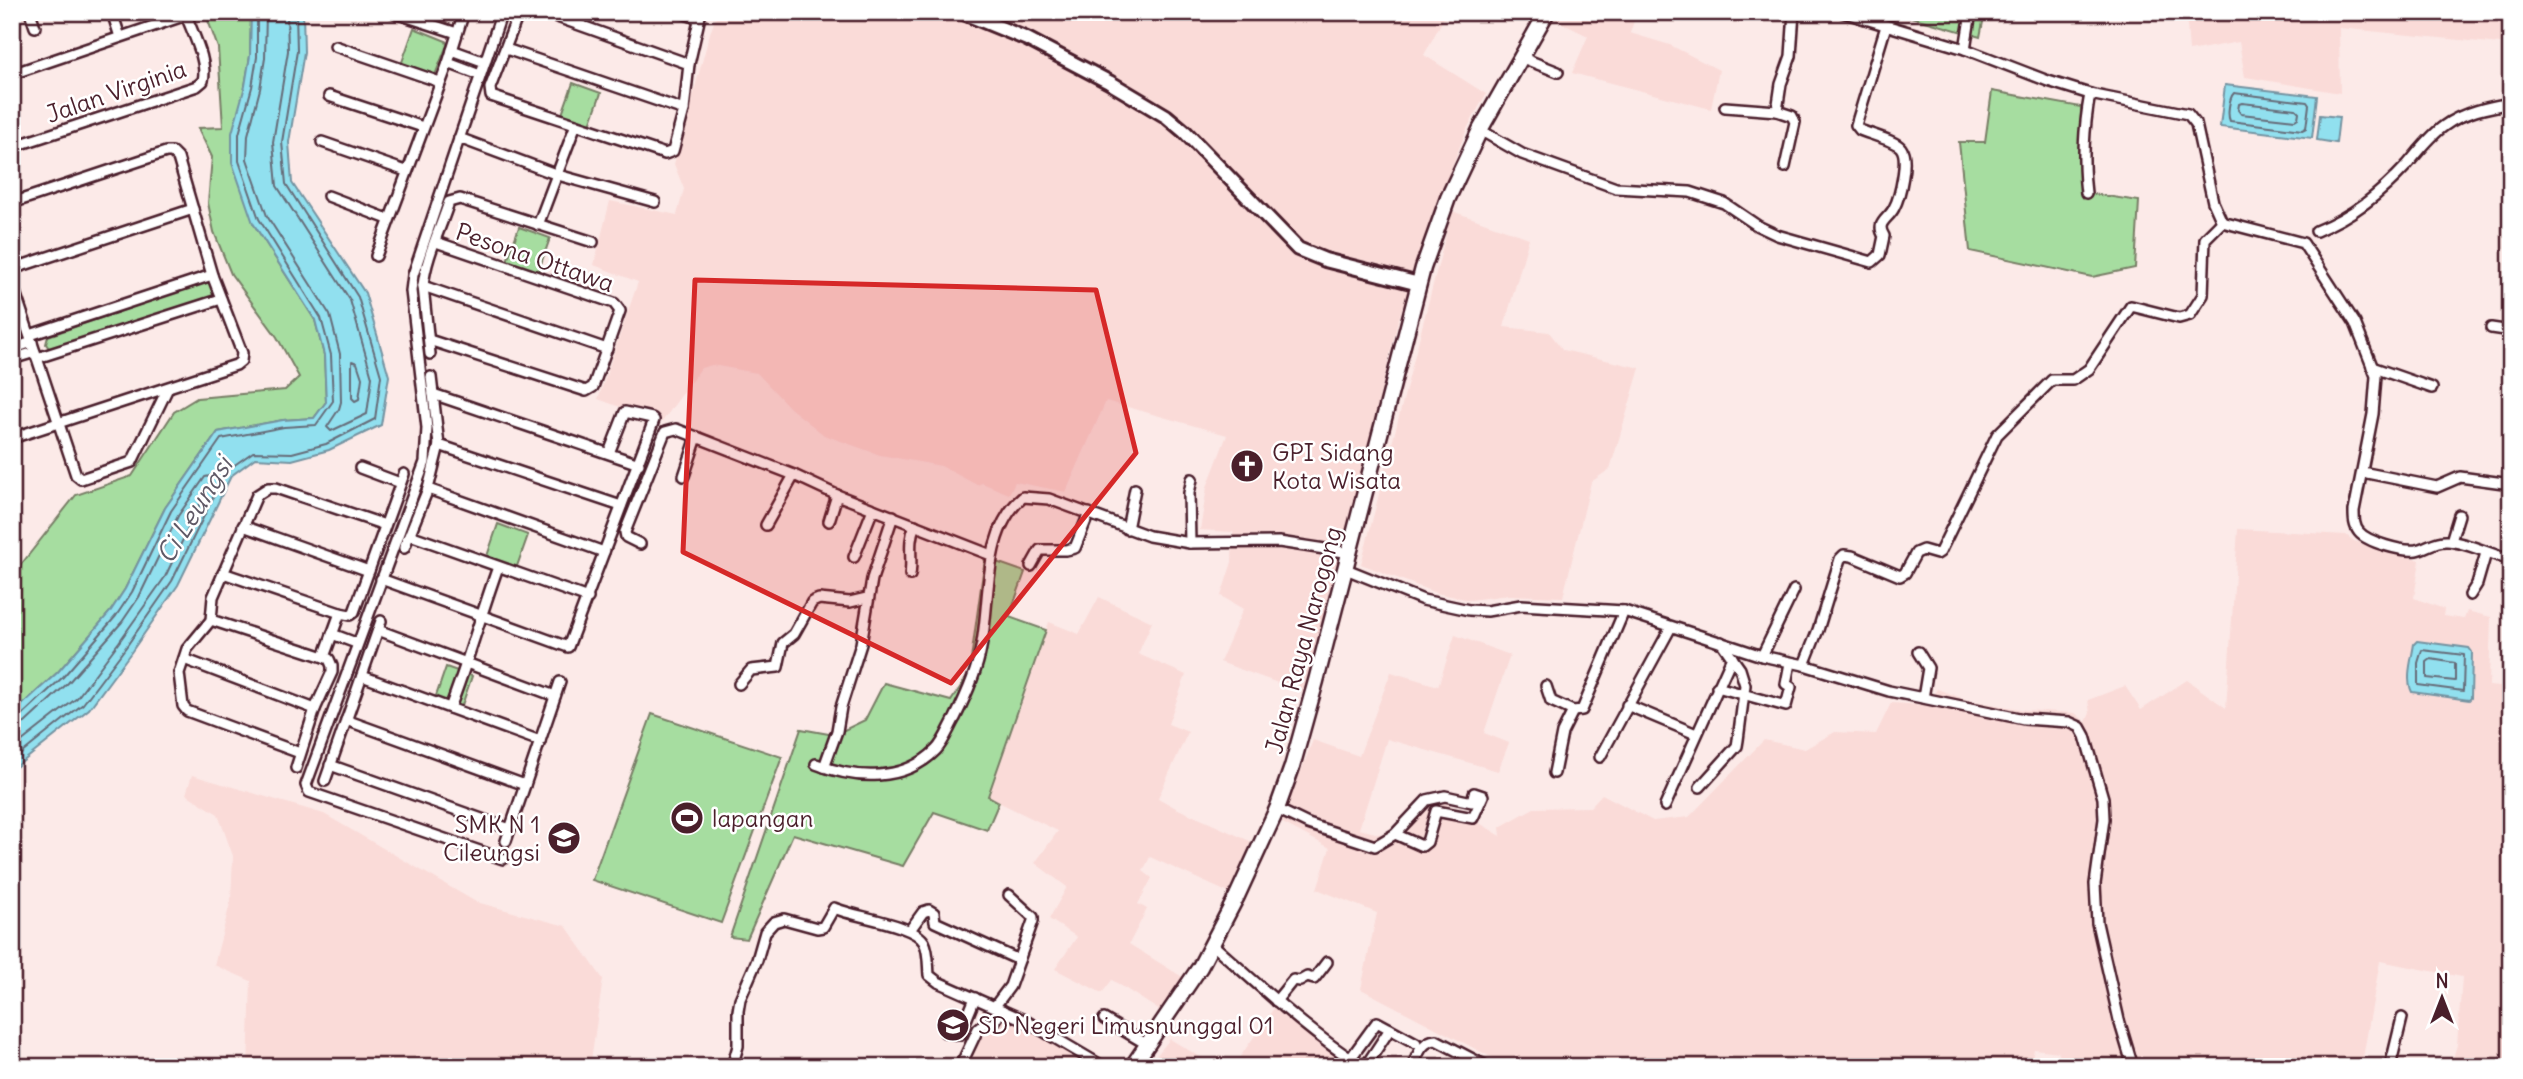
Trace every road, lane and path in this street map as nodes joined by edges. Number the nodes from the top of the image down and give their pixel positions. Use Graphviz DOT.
graph roads {
  1 [pos="30,12"];
  2 [pos="112,12"];
  3 [pos="392,12"];
  4 [pos="464,12"];
  5 [pos="502,12"];
  6 [pos="519,12"];
  7 [pos="543,12"];
  8 [pos="680,12"];
  9 [pos="961,12"];
  10 [pos="1547,12"];
  11 [pos="1794,12"];
  12 [pos="1842,12"];
  13 [pos="1972,12"];
  14 [pos="186,14"];
  15 [pos="700,16"];
  16 [pos="1886,26"];
  17 [pos="35,27"];
  18 [pos="457,33"];
  19 [pos="120,37"];
  20 [pos="335,46"];
  21 [pos="506,48"];
  22 [pos="1965,49"];
  23 [pos="452,50"];
  24 [pos="1520,57"];
  25 [pos="485,62"];
  26 [pos="448,63"];
  27 [pos="689,64"];
  28 [pos="1558,72"];
  29 [pos="12,74"];
  30 [pos="480,75"];
  31 [pos="440,82"];
  32 [pos="2091,94"];
  33 [pos="329,96"];
  34 [pos="2511,103"];
  35 [pos="1725,107"];
  36 [pos="684,110"];
  37 [pos="1777,111"];
  38 [pos="576,124"];
  39 [pos="423,127"];
  40 [pos="1480,130"];
  41 [pos="459,138"];
  42 [pos="322,142"];
  43 [pos="12,147"];
  44 [pos="1785,167"];
  45 [pos="406,171"];
  46 [pos="558,175"];
  47 [pos="2086,193"];
  48 [pos="328,196"];
  49 [pos="655,202"];
  50 [pos="12,203"];
  51 [pos="193,209"];
  52 [pos="388,219"];
  53 [pos="2222,222"];
  54 [pos="538,225"];
  55 [pos="2316,231"];
  56 [pos="436,242"];
  57 [pos="593,242"];
  58 [pos="376,256"];
  59 [pos="12,269"];
  60 [pos="212,275"];
  61 [pos="12,283"];
  62 [pos="1419,284"];
  63 [pos="423,286"];
  64 [pos="220,299"];
  65 [pos="2491,328"];
  66 [pos="2511,331"];
  67 [pos="429,340"];
  68 [pos="34,347"];
  69 [pos="12,349"];
  70 [pos="607,349"];
  71 [pos="430,354"];
  72 [pos="12,359"];
  73 [pos="2372,367"];
  74 [pos="431,377"];
  75 [pos="168,388"];
  76 [pos="2432,388"];
  77 [pos="433,394"];
  78 [pos="59,424"];
  79 [pos="697,437"];
  80 [pos="12,438"];
  81 [pos="439,445"];
  82 [pos="609,453"];
  83 [pos="639,464"];
  84 [pos="360,468"];
  85 [pos="2362,472"];
  86 [pos="794,475"];
  87 [pos="684,476"];
  88 [pos="1192,479"];
  89 [pos="2511,484"];
  90 [pos="428,489"];
  91 [pos="1135,489"];
  92 [pos="837,495"];
  93 [pos="621,506"];
  94 [pos="873,509"];
  95 [pos="1089,513"];
  96 [pos="2459,515"];
  97 [pos="893,516"];
  98 [pos="829,520"];
  99 [pos="915,525"];
  100 [pos="243,526"];
  101 [pos="385,526"];
  102 [pos="766,526"];
  103 [pos="1127,529"];
  104 [pos="410,535"];
  105 [pos="2451,541"];
  106 [pos="1190,543"];
  107 [pos="640,544"];
  108 [pos="404,548"];
  109 [pos="604,552"];
  110 [pos="1351,553"];
  111 [pos="2487,553"];
  112 [pos="991,555"];
  113 [pos="854,557"];
  114 [pos="2511,560"];
  115 [pos="1031,566"];
  116 [pos="498,567"];
  117 [pos="1346,569"];
  118 [pos="369,571"];
  119 [pos="223,573"];
  120 [pos="910,575"];
  121 [pos="381,579"];
  122 [pos="1794,590"];
  123 [pos="2470,595"];
  124 [pos="588,598"];
  125 [pos="867,598"];
  126 [pos="1624,611"];
  127 [pos="340,613"];
  128 [pos="480,617"];
  129 [pos="211,620"];
  130 [pos="1671,627"];
  131 [pos="332,634"];
  132 [pos="1720,641"];
  133 [pos="356,643"];
  134 [pos="1918,652"];
  135 [pos="1762,656"];
  136 [pos="324,657"];
  137 [pos="1732,657"];
  138 [pos="184,659"];
  139 [pos="1790,663"];
  140 [pos="467,664"];
  141 [pos="1804,666"];
  142 [pos="362,676"];
  143 [pos="560,682"];
  144 [pos="739,684"];
  145 [pos="1546,686"];
  146 [pos="1717,687"];
  147 [pos="555,696"];
  148 [pos="1744,696"];
  149 [pos="1923,698"];
  150 [pos="1627,705"];
  151 [pos="450,708"];
  152 [pos="315,709"];
  153 [pos="1573,711"];
  154 [pos="346,720"];
  155 [pos="1696,734"];
  156 [pos="540,741"];
  157 [pos="300,753"];
  158 [pos="1600,757"];
  159 [pos="330,765"];
  160 [pos="296,768"];
  161 [pos="1554,773"];
  162 [pos="325,781"];
  163 [pos="525,785"];
  164 [pos="1700,787"];
  165 [pos="1665,806"];
  166 [pos="1277,809"];
  167 [pos="510,828"];
  168 [pos="1395,834"];
  169 [pos="506,841"];
  170 [pos="503,859"];
  171 [pos="1009,895"];
  172 [pos="910,930"];
  173 [pos="1212,944"];
  174 [pos="1019,960"];
  175 [pos="1327,962"];
  176 [pos="975,998"];
  177 [pos="1276,1001"];
  178 [pos="999,1008"];
  179 [pos="2402,1018"];
  180 [pos="1104,1019"];
  181 [pos="1390,1029"];
  182 [pos="945,1032"];
  183 [pos="1416,1043"];
  184 [pos="1148,1045"];
  185 [pos="1350,1059"];
  186 [pos="732,1067"];
  187 [pos="960,1067"];
  188 [pos="1104,1067"];
  189 [pos="1132,1067"];
  190 [pos="1364,1067"];
  191 [pos="1412,1067"];
  192 [pos="1488,1067"];
  193 [pos="2133,1067"];
  194 [pos="2389,1067"];
  1 -- 17 [label="street"];
  2 -- 19 [label="street"];
  3 -- 18 [label="street"];
  4 -- 18 [label="street"];
  5 -- 25 [label="street"];
  6 -- 21 [label="street"];
  7 -- 27 [label="street"];
  8 -- 15 [label="street"];
  9 -- 62 [label="street"];
  10 -- 24 [label="main road, Jalan Raya Narogong"];
  11 -- 37 [label="street"];
  12 -- 16 [label="street"];
  13 -- 22 [label="street"];
  14 -- 19 [label="street"];
  14 -- 43 [label="street, Jalan Virginia"];
  15 -- 27 [label="street"];
  16 -- 22 [label="street"];
  16 -- 40 [label="street"];
  18 -- 23 [label="street"];
  19 -- 29 [label="street"];
  20 -- 31 [label="street"];
  21 -- 36 [label="street"];
  21 -- 38 [label="street"];
  22 -- 32 [label="street"];
  23 -- 25 [label="street"];
  23 -- 26 [label="street"];
  24 -- 28 [label="street"];
  24 -- 40 [label="main road, Jalan Raya Narogong"];
  25 -- 30 [label="street"];
  26 -- 30 [label="street"];
  26 -- 31 [label="street"];
  27 -- 36 [label="street"];
  30 -- 41 [label="street"];
  31 -- 39 [label="street"];
  32 -- 47 [label="street"];
  32 -- 53 [label="street"];
  33 -- 39 [label="street"];
  34 -- 55 [label="street"];
  35 -- 37 [label="street"];
  36 -- 38 [label="street"];
  37 -- 44 [label="street"];
  38 -- 46 [label="street"];
  39 -- 45 [label="street"];
  40 -- 62 [label="main road, Jalan Raya Narogong"];
  41 -- 46 [label="street"];
  41 -- 121 [label="street"];
  42 -- 45 [label="street"];
  45 -- 52 [label="street"];
  46 -- 49 [label="street"];
  46 -- 54 [label="street"];
  48 -- 52 [label="street"];
  50 -- 51 [label="street"];
  51 -- 59 [label="street"];
  51 -- 60 [label="street"];
  52 -- 58 [label="street"];
  53 -- 73 [label="street"];
  53 -- 141 [label="street"];
  54 -- 56 [label="street"];
  54 -- 57 [label="street"];
  56 -- 63 [label="street"];
  56 -- 70 [label="street, Pesona Ottawa"];
  60 -- 64 [label="street"];
  60 -- 68 [label="street"];
  61 -- 68 [label="street"];
  62 -- 110 [label="main road, Jalan Raya Narogong"];
  63 -- 67 [label="street"];
  63 -- 70 [label="street"];
  64 -- 68 [label="street"];
  64 -- 75 [label="street"];
  65 -- 66 [label="street"];
  67 -- 70 [label="street, Pesona Ottawa"];
  67 -- 71 [label="street"];
  68 -- 69 [label="street"];
  68 -- 72 [label="street"];
  68 -- 78 [label="street"];
  73 -- 76 [label="street"];
  73 -- 85 [label="street"];
  74 -- 77 [label="street"];
  75 -- 78 [label="street"];
  75 -- 78 [label="street"];
  77 -- 81 [label="street"];
  77 -- 82 [label="street"];
  78 -- 80 [label="street"];
  79 -- 86 [label="street"];
  79 -- 87 [label="street"];
  79 -- 107 [label="street"];
  81 -- 90 [label="street"];
  81 -- 93 [label="street"];
  82 -- 83 [label="street"];
  82 -- 83 [label="street"];
  83 -- 93 [label="street"];
  84 -- 101 [label="street"];
  85 -- 89 [label="street"];
  85 -- 105 [label="street"];
  86 -- 92 [label="street"];
  86 -- 102 [label="street"];
  88 -- 106 [label="street"];
  90 -- 104 [label="street"];
  90 -- 109 [label="street"];
  91 -- 103 [label="street"];
  92 -- 94 [label="street"];
  92 -- 98 [label="street"];
  93 -- 109 [label="street"];
  94 -- 97 [label="street"];
  94 -- 113 [label="street"];
  95 -- 103 [label="street"];
  95 -- 112 [label="street"];
  95 -- 115 [label="street"];
  96 -- 105 [label="street"];
  97 -- 99 [label="street"];
  97 -- 125 [label="street"];
  99 -- 112 [label="street"];
  99 -- 120 [label="street"];
  100 -- 101 [label="street"];
  100 -- 118 [label="street"];
  100 -- 119 [label="street"];
  101 -- 118 [label="street"];
  103 -- 106 [label="street"];
  104 -- 108 [label="street"];
  104 -- 116 [label="street"];
  105 -- 111 [label="street"];
  106 -- 110 [label="street"];
  109 -- 124 [label="street"];
  110 -- 117 [label="main road, Jalan Raya Narogong"];
  111 -- 114 [label="street"];
  111 -- 123 [label="street"];
  112 -- 125 [label="street"];
  116 -- 124 [label="street"];
  116 -- 128 [label="street"];
  117 -- 126 [label="street"];
  117 -- 166 [label="main road, Jalan Raya Narogong"];
  118 -- 127 [label="street"];
  119 -- 127 [label="street"];
  119 -- 129 [label="street"];
  121 -- 128 [label="street"];
  121 -- 133 [label="street"];
  122 -- 135 [label="street"];
  124 -- 128 [label="street"];
  125 -- 144 [label="street"];
  126 -- 130 [label="street"];
  126 -- 153 [label="street"];
  127 -- 131 [label="street"];
  128 -- 140 [label="street"];
  129 -- 136 [label="street"];
  129 -- 138 [label="street"];
  130 -- 132 [label="street"];
  130 -- 150 [label="street"];
  131 -- 133 [label="street"];
  131 -- 136 [label="street"];
  132 -- 135 [label="street"];
  132 -- 137 [label="street"];
  133 -- 170 [label="street"];
  134 -- 149 [label="street"];
  135 -- 139 [label="street"];
  136 -- 152 [label="street"];
  137 -- 146 [label="street"];
  137 -- 148 [label="street"];
  138 -- 152 [label="street"];
  138 -- 157 [label="street"];
  139 -- 141 [label="street"];
  139 -- 148 [label="street"];
  140 -- 142 [label="street"];
  140 -- 147 [label="street"];
  140 -- 151 [label="street"];
  141 -- 149 [label="street"];
  142 -- 151 [label="street"];
  142 -- 154 [label="street"];
  143 -- 147 [label="street"];
  145 -- 153 [label="street"];
  146 -- 148 [label="street"];
  146 -- 155 [label="street"];
  147 -- 156 [label="street"];
  148 -- 164 [label="street"];
  149 -- 193 [label="street"];
  150 -- 155 [label="street"];
  150 -- 158 [label="street"];
  151 -- 156 [label="street"];
  152 -- 157 [label="street"];
  153 -- 161 [label="street"];
  154 -- 159 [label="street"];
  154 -- 163 [label="street"];
  155 -- 165 [label="street"];
  156 -- 163 [label="street"];
  157 -- 160 [label="street"];
  159 -- 162 [label="street"];
  159 -- 167 [label="street"];
  163 -- 167 [label="street"];
  166 -- 168 [label="street"];
  166 -- 173 [label="main road, Jalan Raya Narogong"];
  167 -- 169 [label="street"];
  168 -- 168 [label="street"];
  171 -- 174 [label="street"];
  172 -- 174 [label="street"];
  172 -- 176 [label="street"];
  172 -- 186 [label="street"];
  173 -- 177 [label="street"];
  173 -- 184 [label="main road, Jalan Raya Narogong"];
  174 -- 178 [label="street"];
  175 -- 177 [label="street"];
  176 -- 178 [label="street"];
  176 -- 182 [label="street"];
  177 -- 185 [label="street"];
  178 -- 187 [label="street"];
  178 -- 188 [label="street"];
  179 -- 194 [label="street"];
  180 -- 184 [label="street"];
  181 -- 183 [label="street"];
  181 -- 185 [label="street"];
  181 -- 190 [label="street"];
  184 -- 189 [label="main road, Jalan Raya Narogong"];
  185 -- 190 [label="street"];
  191 -- 192 [label="street"];
}
